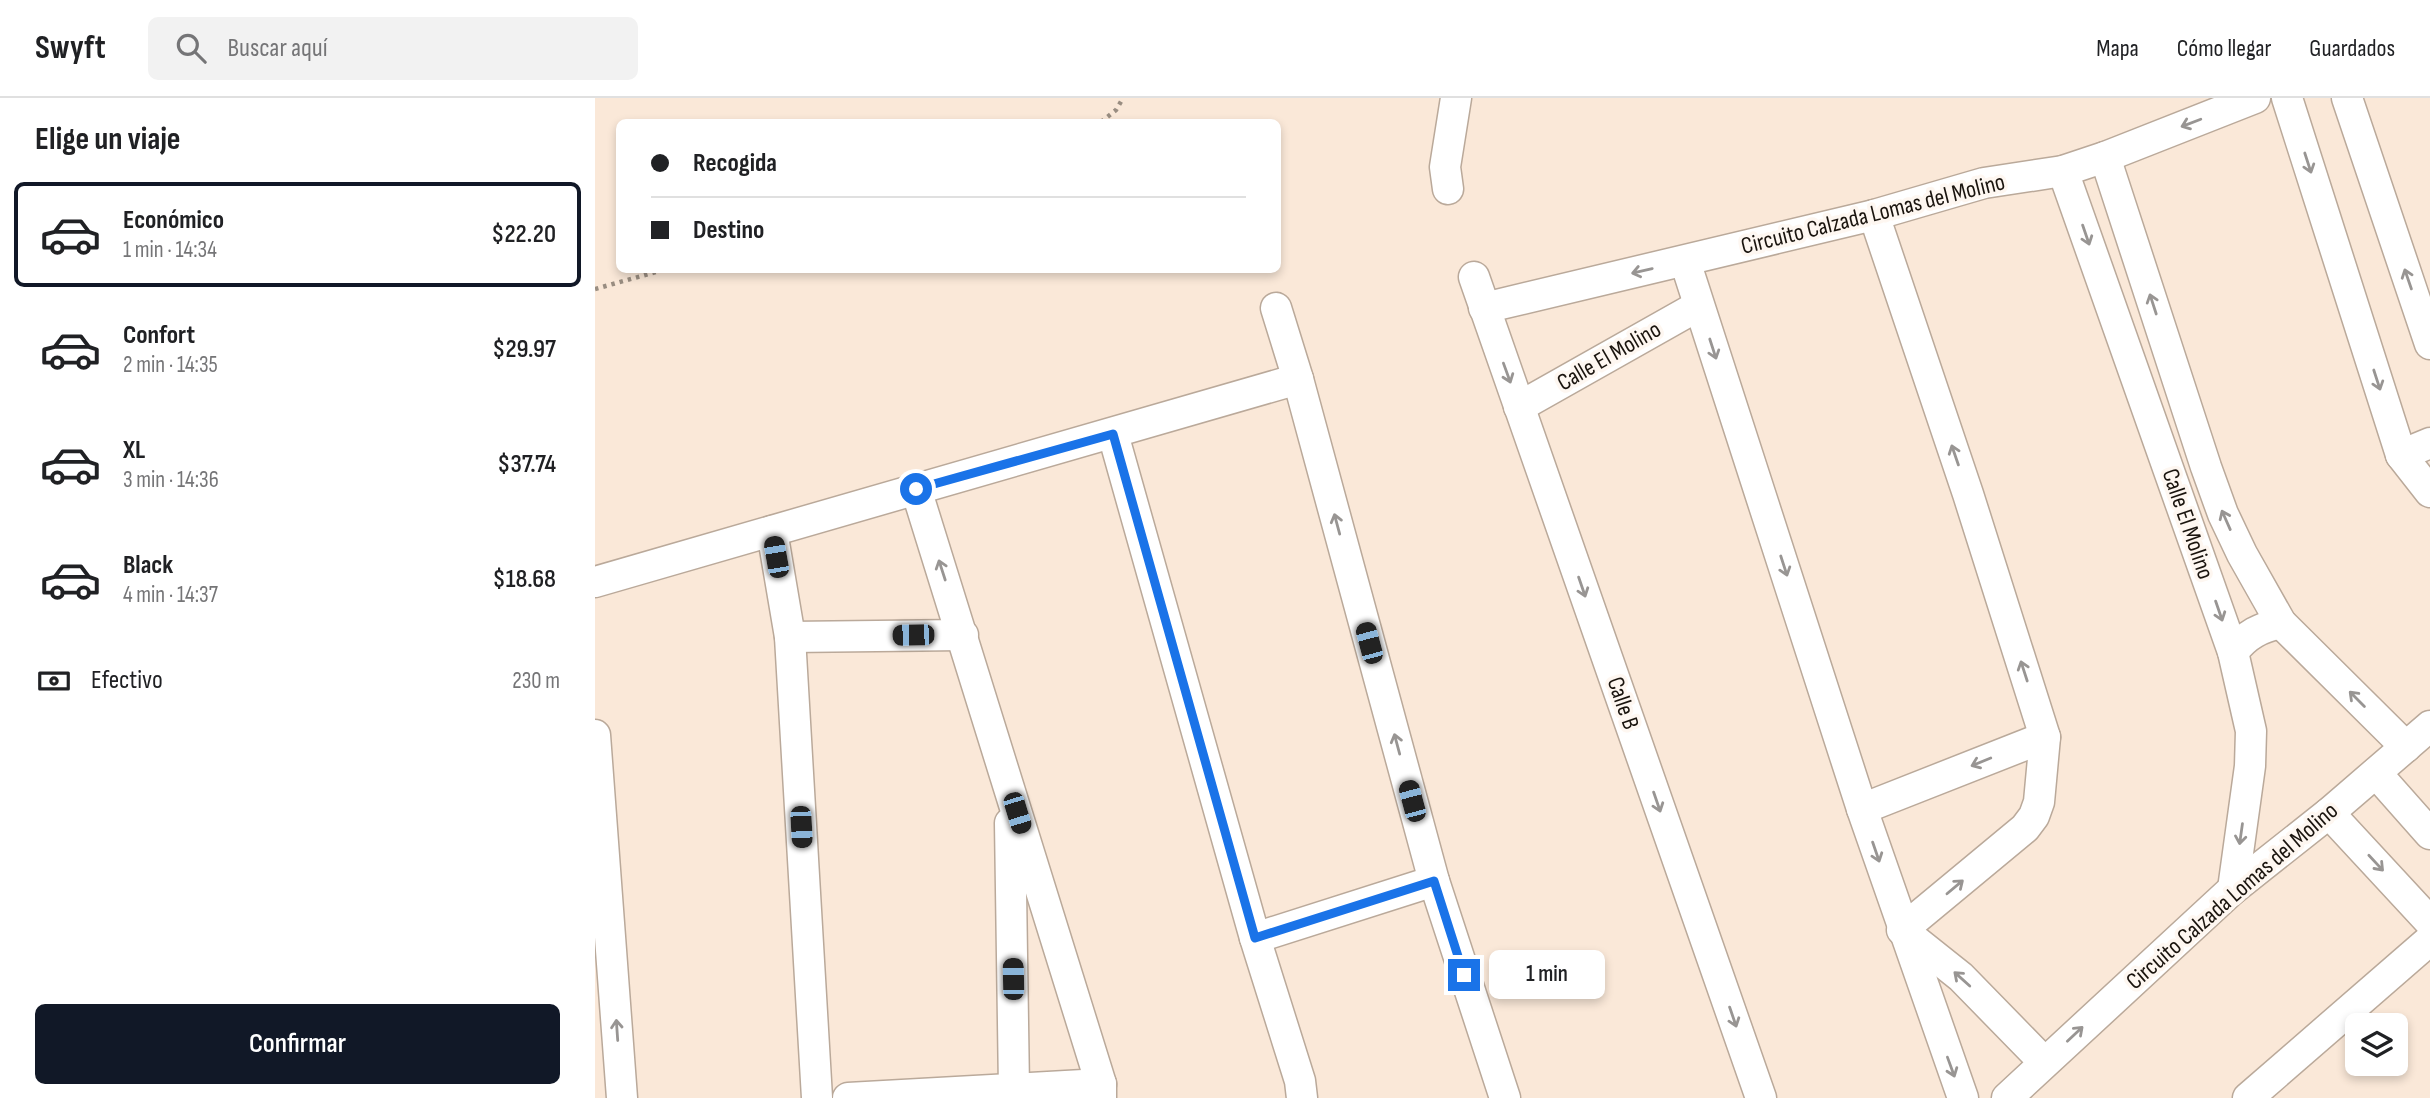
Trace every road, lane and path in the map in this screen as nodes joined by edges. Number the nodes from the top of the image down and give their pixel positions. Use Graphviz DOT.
graph roads {
  1 [pos="1123,98"];
  2 [pos="1456,98"];
  3 [pos="2255,98"];
  4 [pos="2287,98"];
  5 [pos="2347,98"];
  6 [pos="1105,119"];
  7 [pos="2105,157"];
  8 [pos="2063,171"];
  9 [pos="1448,190"];
  10 [pos="1874,215"];
  11 [pos="1685,261"];
  12 [pos="652,273"];
  13 [pos="1473,277"];
  14 [pos="595,289"];
  15 [pos="1698,306"];
  16 [pos="1276,308"];
  17 [pos="1484,308"];
  18 [pos="2430,344"];
  19 [pos="1298,379"];
  20 [pos="1519,407"];
  21 [pos="1113,434"];
  22 [pos="2430,443"];
  23 [pos="2401,455"];
  24 [pos="916,489"];
  25 [pos="2430,492"];
  26 [pos="772,531"];
  27 [pos="595,582"];
  28 [pos="2281,623"];
  29 [pos="963,635"];
  30 [pos="790,636"];
  31 [pos="2233,652"];
  32 [pos="2430,726"];
  33 [pos="595,735"];
  34 [pos="2045,737"];
  35 [pos="2406,747"];
  36 [pos="2376,773"];
  37 [pos="1010,788"];
  38 [pos="1862,809"];
  39 [pos="2329,813"];
  40 [pos="2430,834"];
  41 [pos="1434,881"];
  42 [pos="2233,889"];
  43 [pos="2430,922"];
  44 [pos="1902,930"];
  45 [pos="1255,938"];
  46 [pos="2430,940"];
  47 [pos="2044,1062"];
  48 [pos="1014,1089"];
  49 [pos="1101,1091"];
  50 [pos="622,1098"];
  51 [pos="817,1098"];
  52 [pos="848,1098"];
  53 [pos="1302,1098"];
  54 [pos="1505,1098"];
  55 [pos="1761,1098"];
  56 [pos="1963,1098"];
  57 [pos="2007,1098"];
  58 [pos="2248,1098"];
  1 -- 6 [label="path"];
  2 -- 9 [label="street"];
  3 -- 7 [label="street, Circuito Calzada Lomas del Molino, one-way"];
  4 -- 23 [label="street, one-way"];
  18 -- 5 [label="street, one-way"];
  7 -- 8 [label="street, Circuito Calzada Lomas del Molino"];
  28 -- 7 [label="street, Calle El Molino, one-way"];
  8 -- 10 [label="street, Circuito Calzada Lomas del Molino"];
  8 -- 31 [label="street, Calle El Molino, one-way"];
  10 -- 11 [label="street, Circuito Calzada Lomas del Molino"];
  34 -- 10 [label="street, one-way"];
  11 -- 15 [label="street"];
  11 -- 17 [label="street, Circuito Calzada Lomas del Molino, one-way"];
  12 -- 14 [label="path"];
  13 -- 17 [label="street, Calle B"];
  15 -- 20 [label="street, Calle El Molino"];
  15 -- 38 [label="street, one-way"];
  16 -- 19 [label="street"];
  17 -- 20 [label="street, Calle B, one-way"];
  19 -- 21 [label="street"];
  41 -- 19 [label="street, one-way"];
  20 -- 55 [label="street, Calle B, one-way"];
  21 -- 24 [label="street"];
  21 -- 45 [label="street"];
  22 -- 23 [label="street"];
  23 -- 25 [label="street"];
  24 -- 26 [label="street"];
  29 -- 24 [label="street, one-way"];
  26 -- 27 [label="street"];
  26 -- 30 [label="street"];
  28 -- 31 [label="street"];
  35 -- 28 [label="street, Calle El Molino, one-way"];
  29 -- 30 [label="street"];
  29 -- 37 [label="street"];
  30 -- 51 [label="street"];
  31 -- 42 [label="street, Calle El Molino, one-way"];
  32 -- 35 [label="street, Circuito Calzada Lomas del Molino"];
  50 -- 33 [label="street, one-way"];
  34 -- 38 [label="street, one-way"];
  44 -- 34 [label="street, one-way"];
  35 -- 36 [label="street, Circuito Calzada Lomas del Molino"];
  36 -- 39 [label="street, Circuito Calzada Lomas del Molino"];
  36 -- 40 [label="street"];
  37 -- 48 [label="street"];
  37 -- 49 [label="street"];
  38 -- 44 [label="street, one-way"];
  39 -- 42 [label="street, Circuito Calzada Lomas del Molino"];
  39 -- 43 [label="street, one-way"];
  41 -- 45 [label="street"];
  41 -- 54 [label="street"];
  47 -- 42 [label="street, Circuito Calzada Lomas del Molino, one-way"];
  47 -- 44 [label="street, one-way"];
  44 -- 56 [label="street, one-way"];
  45 -- 53 [label="street"];
  46 -- 58 [label="street"];
  47 -- 57 [label="street, Circuito Calzada Lomas del Molino"];
  48 -- 49 [label="street"];
  48 -- 52 [label="street"];
}
